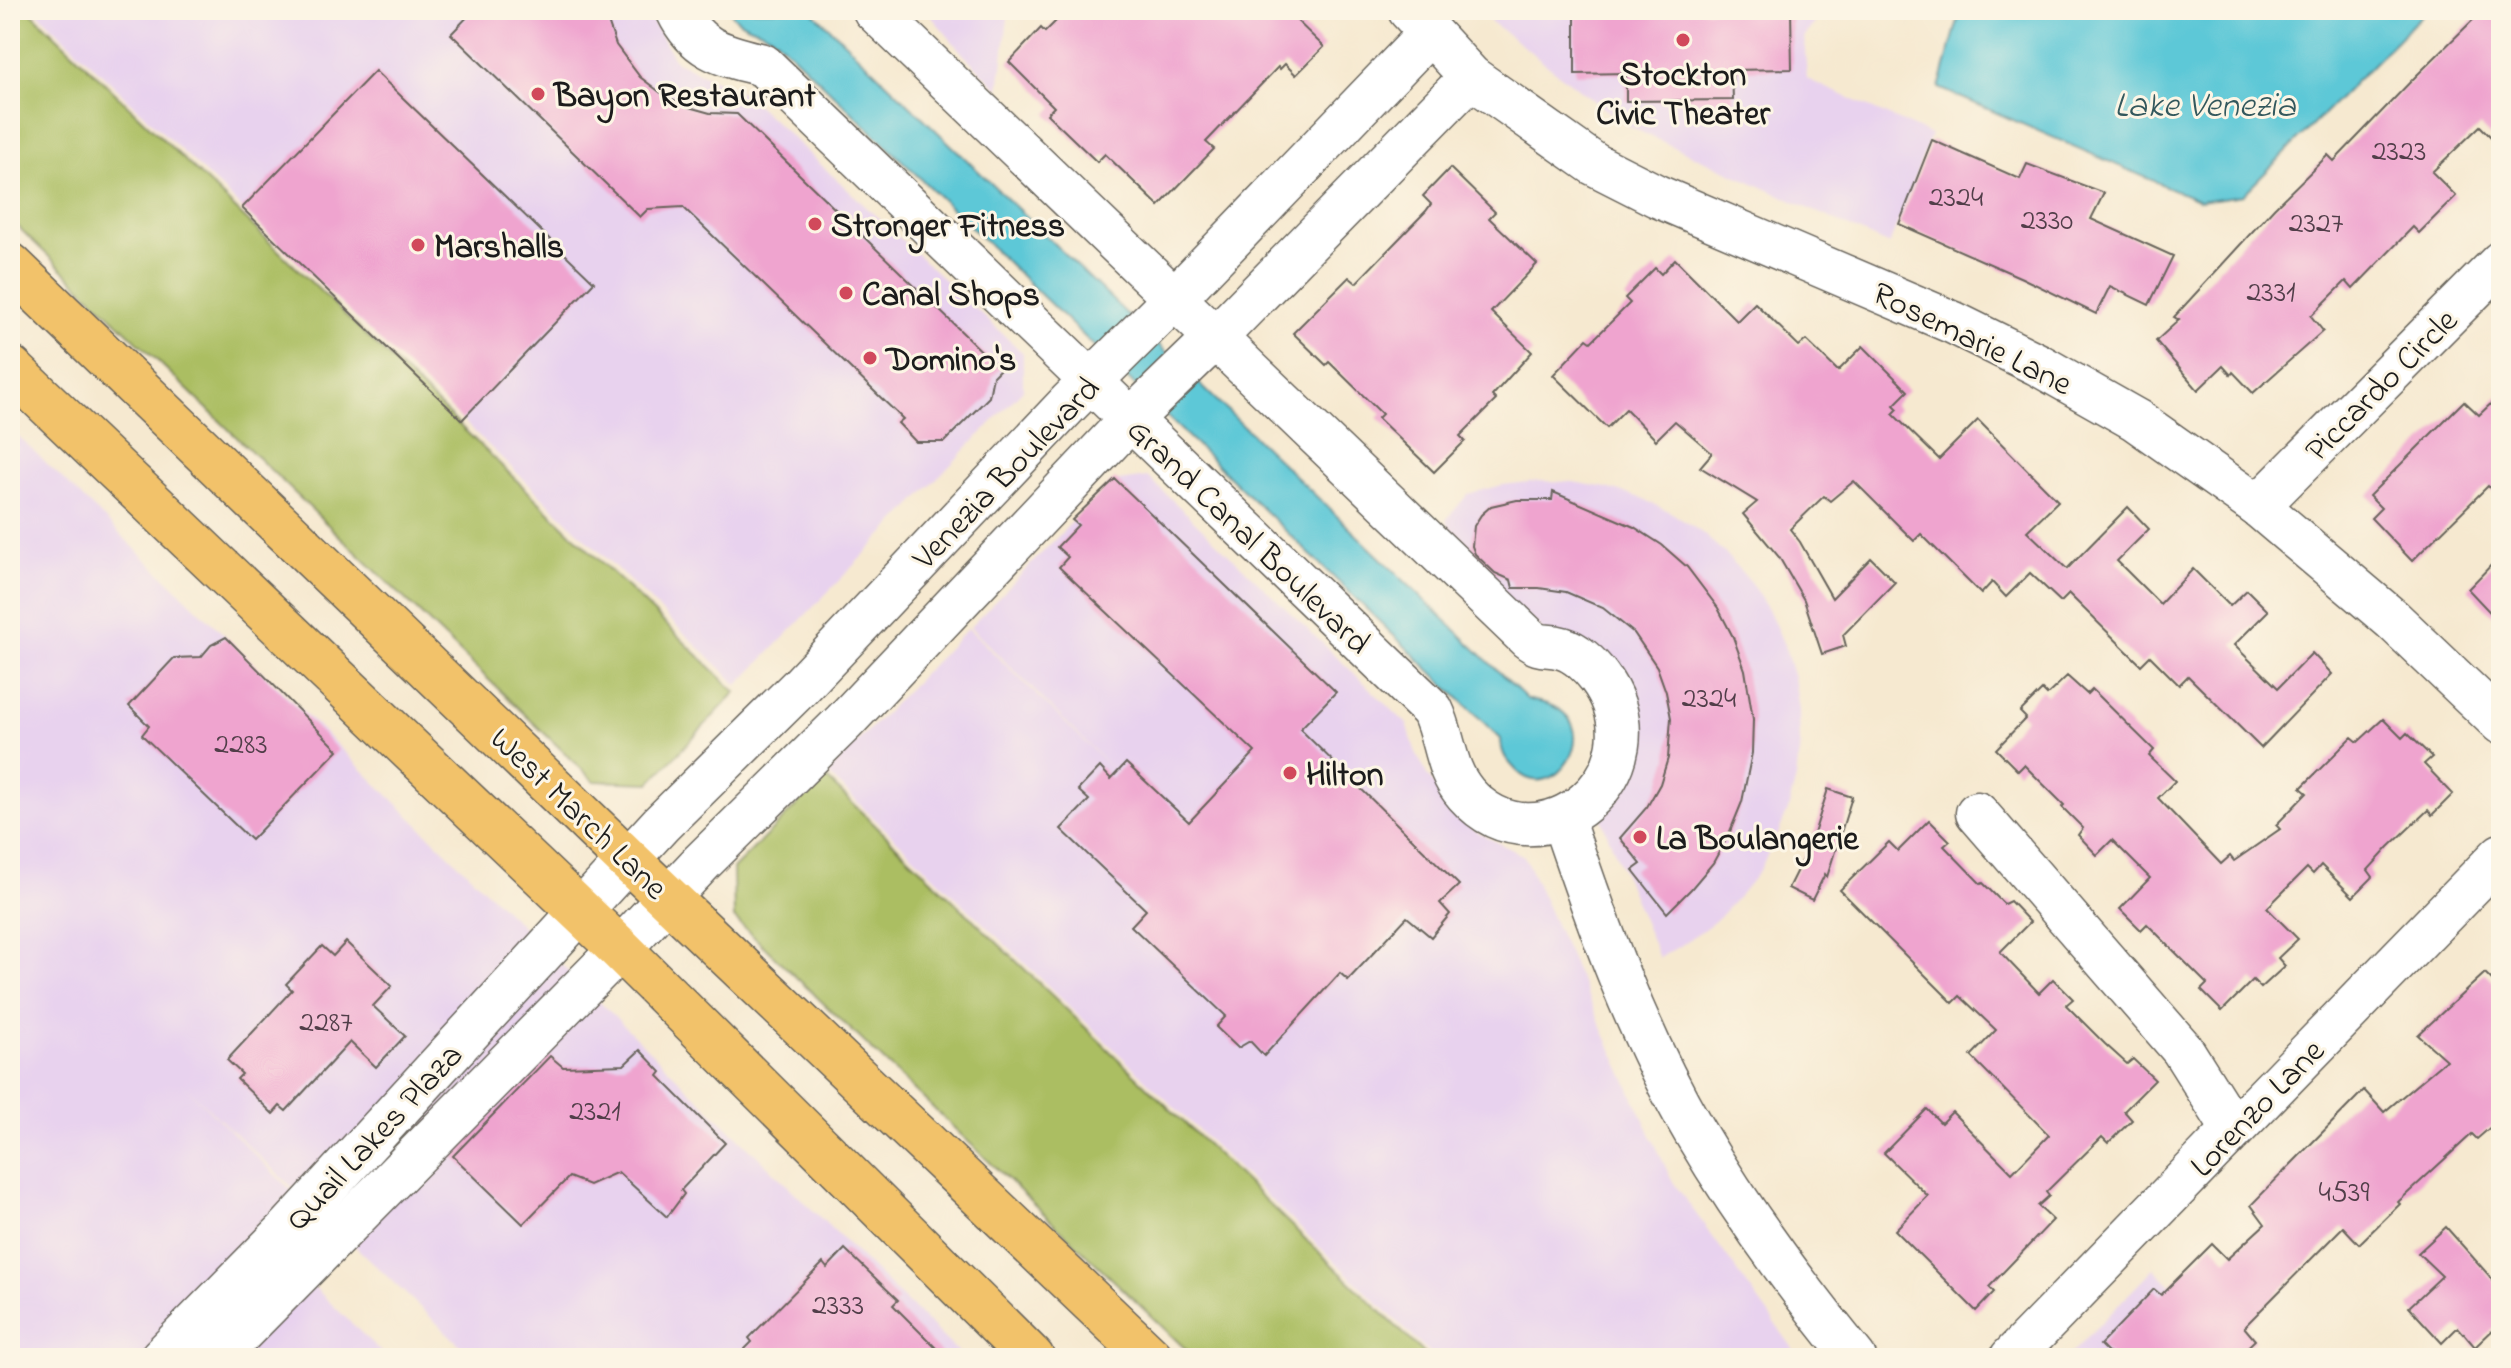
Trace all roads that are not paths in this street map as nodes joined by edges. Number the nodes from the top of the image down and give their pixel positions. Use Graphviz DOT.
graph roads {
  1 [pos="677,10"];
  2 [pos="874,10"];
  3 [pos="1419,21"];
  4 [pos="1471,77"];
  5 [pos="2501,262"];
  6 [pos="10,265"];
  7 [pos="1174,299"];
  8 [pos="1215,338"];
  9 [pos="10,368"];
  10 [pos="1090,381"];
  11 [pos="1130,420"];
  12 [pos="2258,506"];
  13 [pos="2501,723"];
  14 [pos="721,766"];
  15 [pos="762,803"];
  16 [pos="1977,813"];
  17 [pos="1562,818"];
  18 [pos="2501,855"];
  19 [pos="628,860"];
  20 [pos="668,896"];
  21 [pos="580,911"];
  22 [pos="620,949"];
  23 [pos="2233,1130"];
  24 [pos="161,1358"];
  25 [pos="216,1358"];
  26 [pos="1032,1358"];
  27 [pos="1151,1358"];
  28 [pos="1855,1358"];
  29 [pos="2011,1358"];
  1 -- 10 [label="street, Grand Canal Boulevard"];
  2 -- 7 [label="street, Grand Canal Boulevard"];
  3 -- 4 [label="street, Rosemarie Lane"];
  3 -- 7 [label="street, Venezia Boulevard"];
  4 -- 8 [label="street, Venezia Boulevard"];
  4 -- 12 [label="street, Rosemarie Lane"];
  5 -- 12 [label="street, Piccardo Circle"];
  6 -- 19 [label="main road, West March Lane"];
  7 -- 8 [label="street, Grand Canal Boulevard"];
  7 -- 10 [label="street, Venezia Boulevard"];
  8 -- 11 [label="street, Venezia Boulevard"];
  8 -- 17 [label="street, Grand Canal Boulevard"];
  9 -- 21 [label="main road, West March Lane"];
  10 -- 11 [label="street, Grand Canal Boulevard"];
  10 -- 14 [label="street, Venezia Boulevard"];
  11 -- 15 [label="street, Venezia Boulevard"];
  11 -- 17 [label="street, Grand Canal Boulevard"];
  12 -- 13 [label="street, Rosemarie Lane"];
  14 -- 15 [label="street"];
  14 -- 19 [label="street, Venezia Boulevard"];
  15 -- 20 [label="street, Venezia Boulevard"];
  16 -- 23 [label="street"];
  17 -- 28 [label="street"];
  18 -- 23 [label="street, Lorenzo Lane"];
  19 -- 20 [label="main road, West March Lane"];
  19 -- 21 [label="street, Venezia Boulevard"];
  20 -- 22 [label="street, Venezia Boulevard"];
  20 -- 27 [label="main road, West March Lane"];
  21 -- 22 [label="main road, West March Lane"];
  21 -- 24 [label="street, Quail Lakes Plaza"];
  22 -- 25 [label="street, Quail Lakes Plaza"];
  22 -- 26 [label="main road, West March Lane"];
  23 -- 29 [label="street, Lorenzo Lane"];
}
